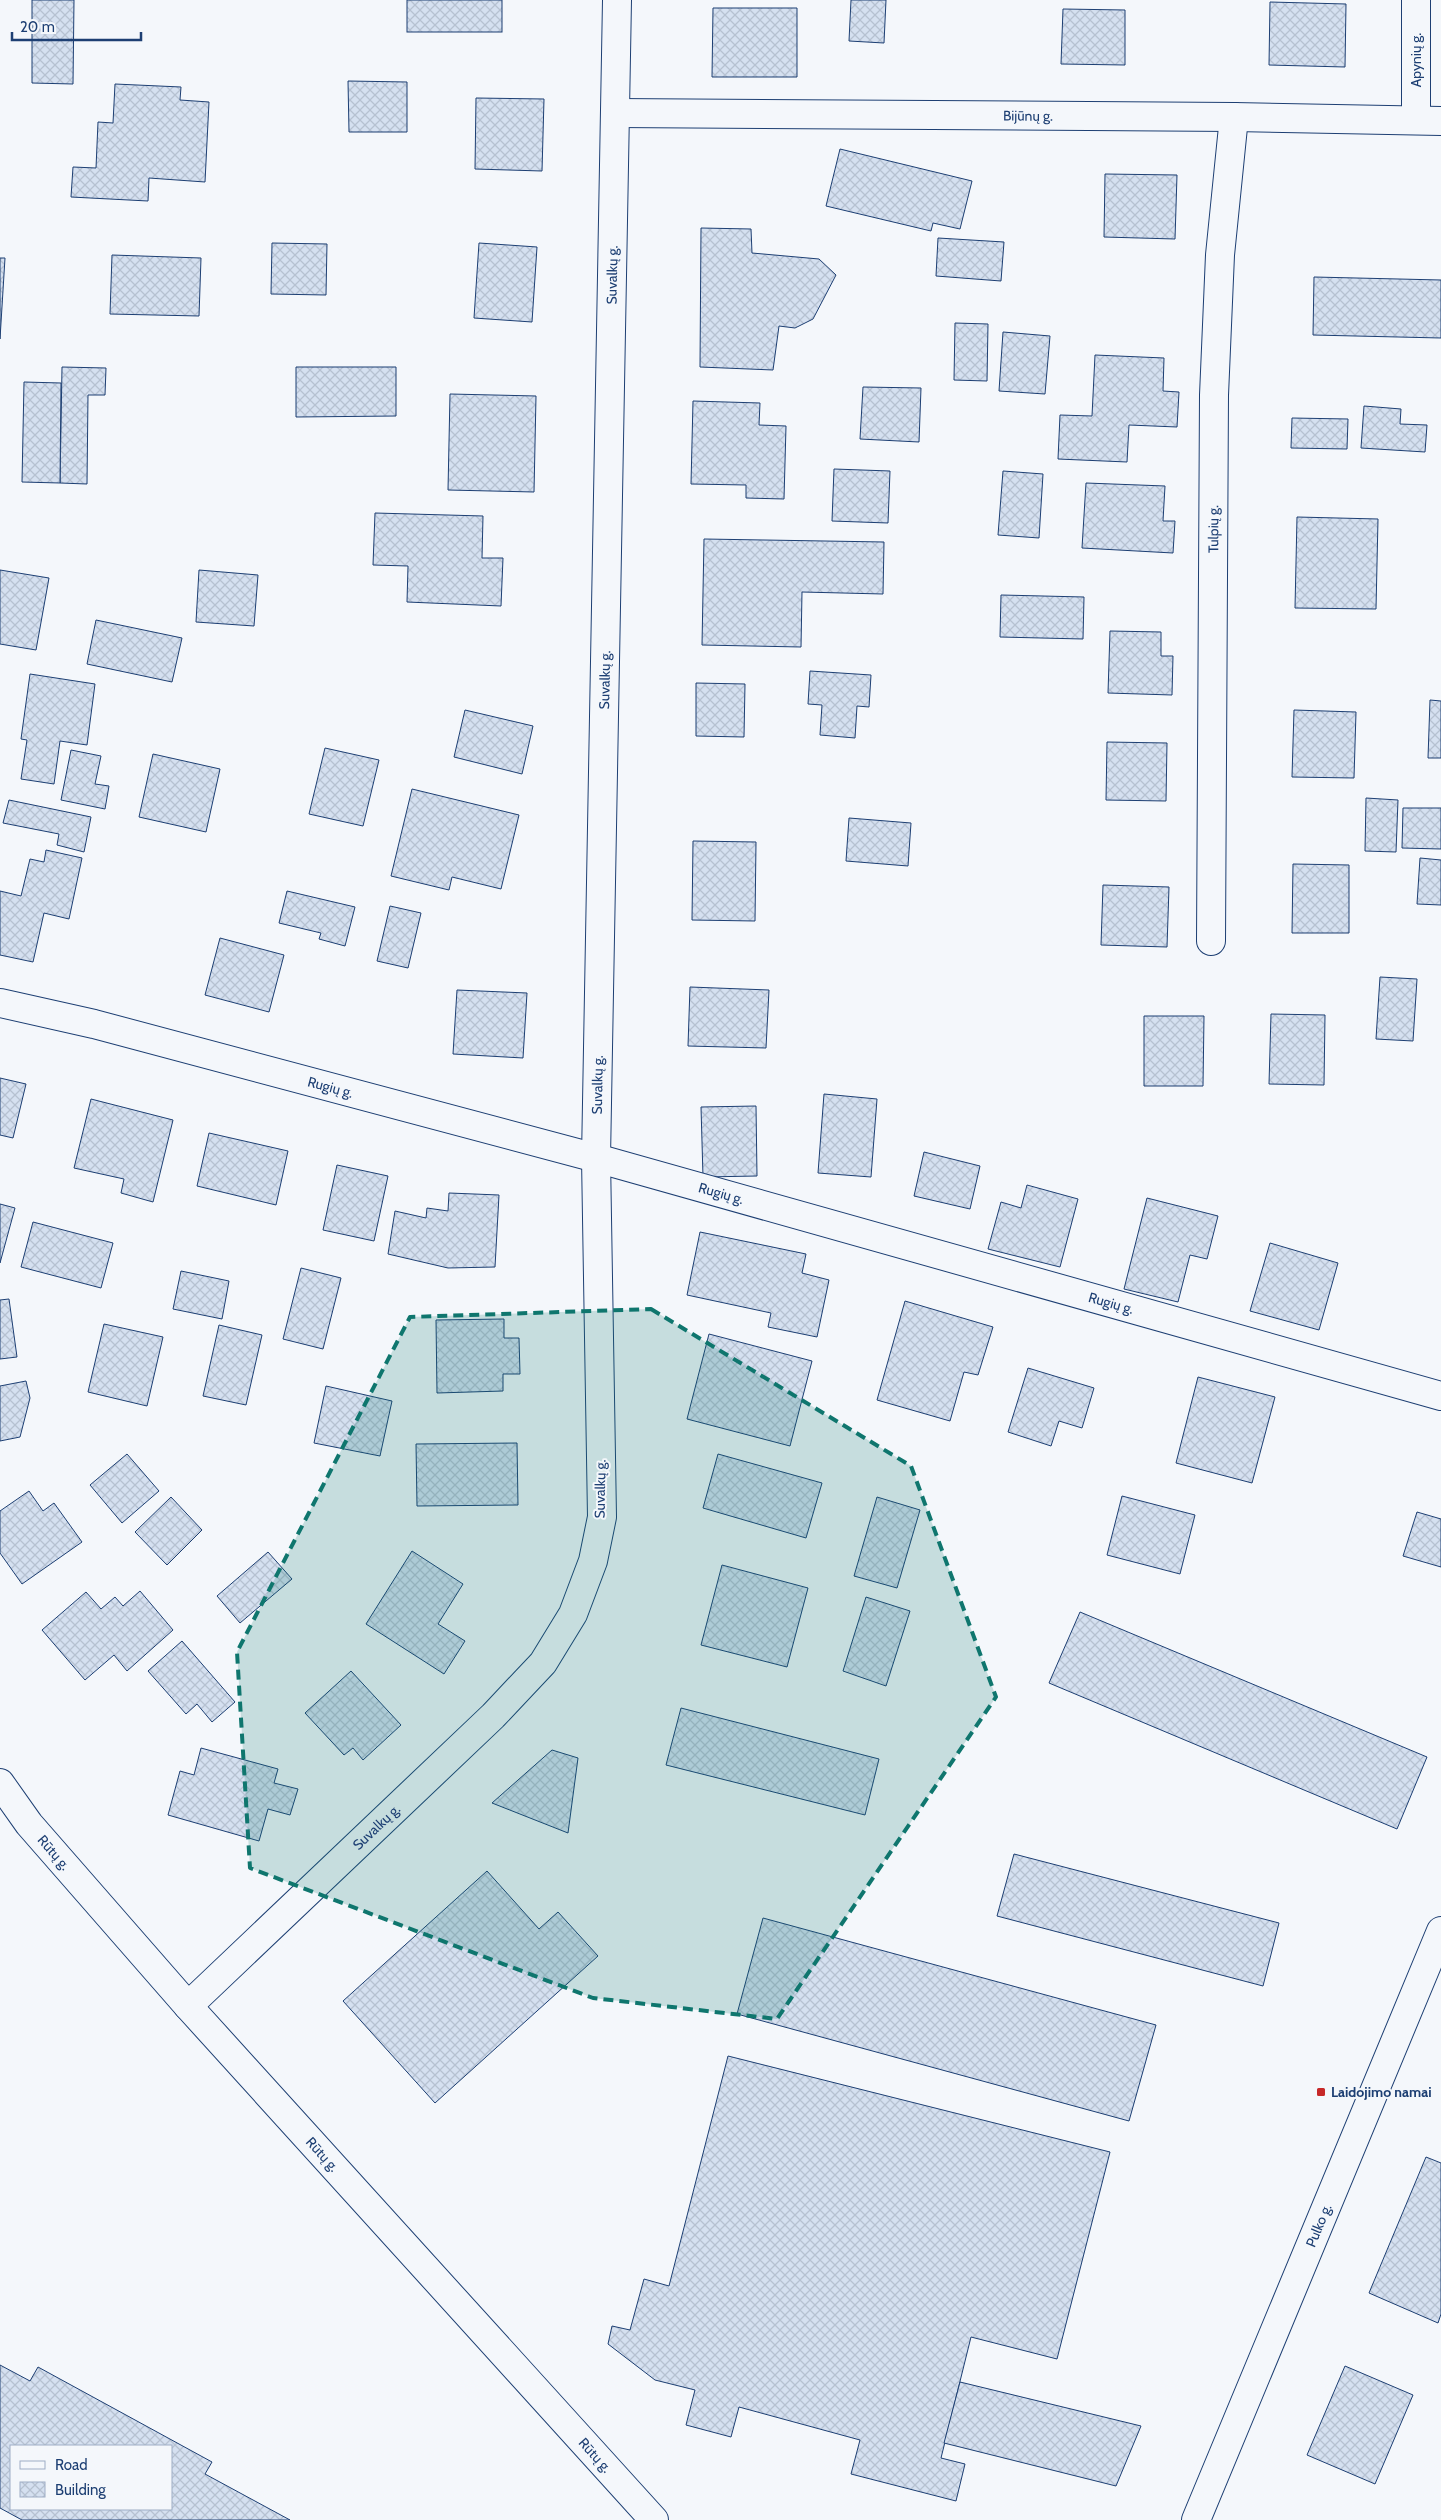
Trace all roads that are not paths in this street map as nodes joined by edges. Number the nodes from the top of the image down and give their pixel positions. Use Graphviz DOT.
graph roads {
  1 [pos="617,0"];
  2 [pos="1416,0"];
  3 [pos="616,113"];
  4 [pos="1234,117"];
  5 [pos="1429,121"];
  6 [pos="1211,942"];
  7 [pos="0,1003"];
  8 [pos="596,1158"];
  9 [pos="1441,1396"];
  10 [pos="0,1783"];
  11 [pos="1441,1931"];
  12 [pos="188,2006"];
  13 [pos="654,2520"];
  14 [pos="1196,2520"];
  1 -- 3 [label="street, Suvalkų g."];
  2 -- 5 [label="street, Apynių g."];
  3 -- 4 [label="street, Bijūnų g."];
  3 -- 8 [label="street, Suvalkų g."];
  4 -- 5 [label="street, Bijūnų g."];
  4 -- 6 [label="street, Tulpių g."];
  7 -- 8 [label="street, Rugių g."];
  8 -- 9 [label="street, Rugių g."];
  8 -- 12 [label="street, Suvalkų g."];
  10 -- 12 [label="street, Rūtų g."];
  11 -- 14 [label="street, Pulko g."];
  12 -- 13 [label="street, Rūtų g."];
}
